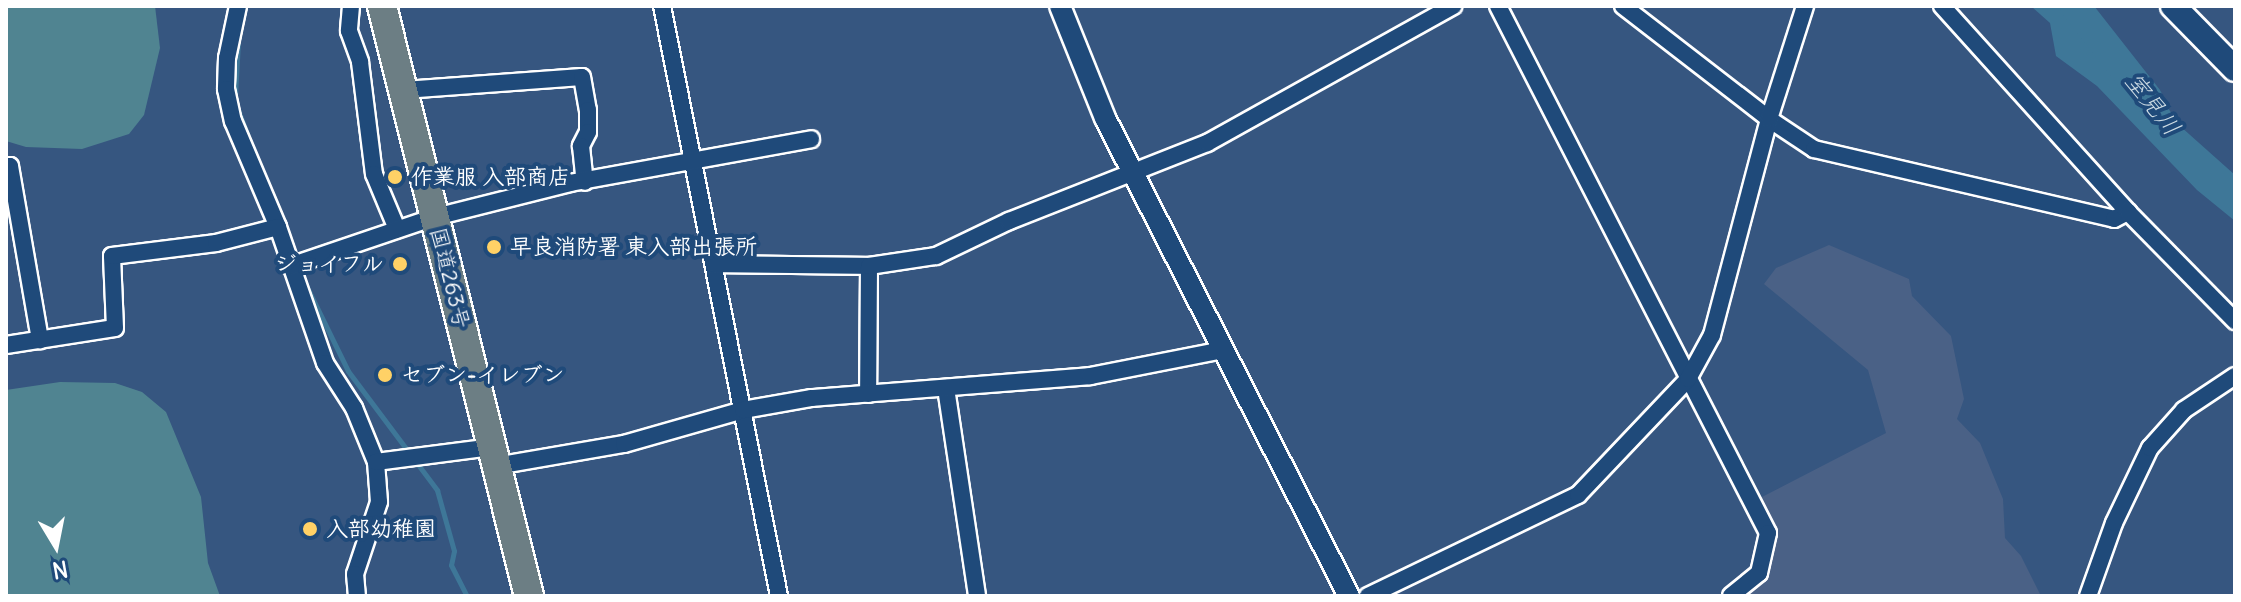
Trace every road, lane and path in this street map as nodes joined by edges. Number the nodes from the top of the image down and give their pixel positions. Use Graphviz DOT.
graph roads {
  1 [pos="238,6"];
  2 [pos="351,6"];
  3 [pos="382,6"];
  4 [pos="662,6"];
  5 [pos="1060,6"];
  6 [pos="1453,6"];
  7 [pos="1498,6"];
  8 [pos="1623,6"];
  9 [pos="1805,6"];
  10 [pos="1942,6"];
  11 [pos="2173,6"];
  12 [pos="2235,69"];
  13 [pos="404,90"];
  14 [pos="1769,119"];
  15 [pos="811,139"];
  16 [pos="693,161"];
  17 [pos="6,167"];
  18 [pos="1133,173"];
  19 [pos="585,182"];
  20 [pos="2128,212"];
  21 [pos="435,217"];
  22 [pos="278,227"];
  23 [pos="397,229"];
  24 [pos="714,264"];
  25 [pos="290,266"];
  26 [pos="869,266"];
  27 [pos="2235,321"];
  28 [pos="40,340"];
  29 [pos="6,345"];
  30 [pos="1223,350"];
  31 [pos="2235,376"];
  32 [pos="1688,379"];
  33 [pos="946,388"];
  34 [pos="868,394"];
  35 [pos="743,410"];
  36 [pos="493,457"];
  37 [pos="376,462"];
  38 [pos="357,596"];
  39 [pos="529,596"];
  40 [pos="779,596"];
  41 [pos="977,596"];
  42 [pos="1349,596"];
  43 [pos="1368,596"];
  44 [pos="1731,596"];
  45 [pos="2088,596"];
  1 -- 22 [label="street"];
  2 -- 23 [label="street"];
  3 -- 13 [label="highway, 国道263号"];
  4 -- 16 [label="street"];
  5 -- 18 [label="street"];
  6 -- 18 [label="street"];
  7 -- 32 [label="street"];
  8 -- 14 [label="street"];
  9 -- 14 [label="street"];
  10 -- 20 [label="street"];
  11 -- 12 [label="main road"];
  13 -- 19 [label="street"];
  13 -- 21 [label="highway, 国道263号"];
  14 -- 20 [label="street"];
  14 -- 32 [label="street"];
  15 -- 16 [label="street"];
  16 -- 19 [label="street"];
  16 -- 24 [label="street"];
  17 -- 28 [label="street"];
  18 -- 26 [label="street"];
  18 -- 30 [label="street"];
  19 -- 21 [label="street"];
  20 -- 27 [label="street"];
  21 -- 23 [label="street"];
  21 -- 36 [label="highway, 国道263号"];
  22 -- 25 [label="street"];
  22 -- 28 [label="street"];
  23 -- 25 [label="street"];
  24 -- 26 [label="street"];
  24 -- 35 [label="street"];
  25 -- 37 [label="street"];
  26 -- 34 [label="street"];
  28 -- 29 [label="street"];
  30 -- 33 [label="street"];
  30 -- 42 [label="street"];
  31 -- 45 [label="street"];
  32 -- 43 [label="street"];
  32 -- 44 [label="street"];
  33 -- 34 [label="street"];
  33 -- 41 [label="street"];
  34 -- 35 [label="street"];
  35 -- 36 [label="street"];
  35 -- 40 [label="street"];
  36 -- 37 [label="street"];
  36 -- 39 [label="highway, 国道263号"];
  37 -- 38 [label="street"];
}
